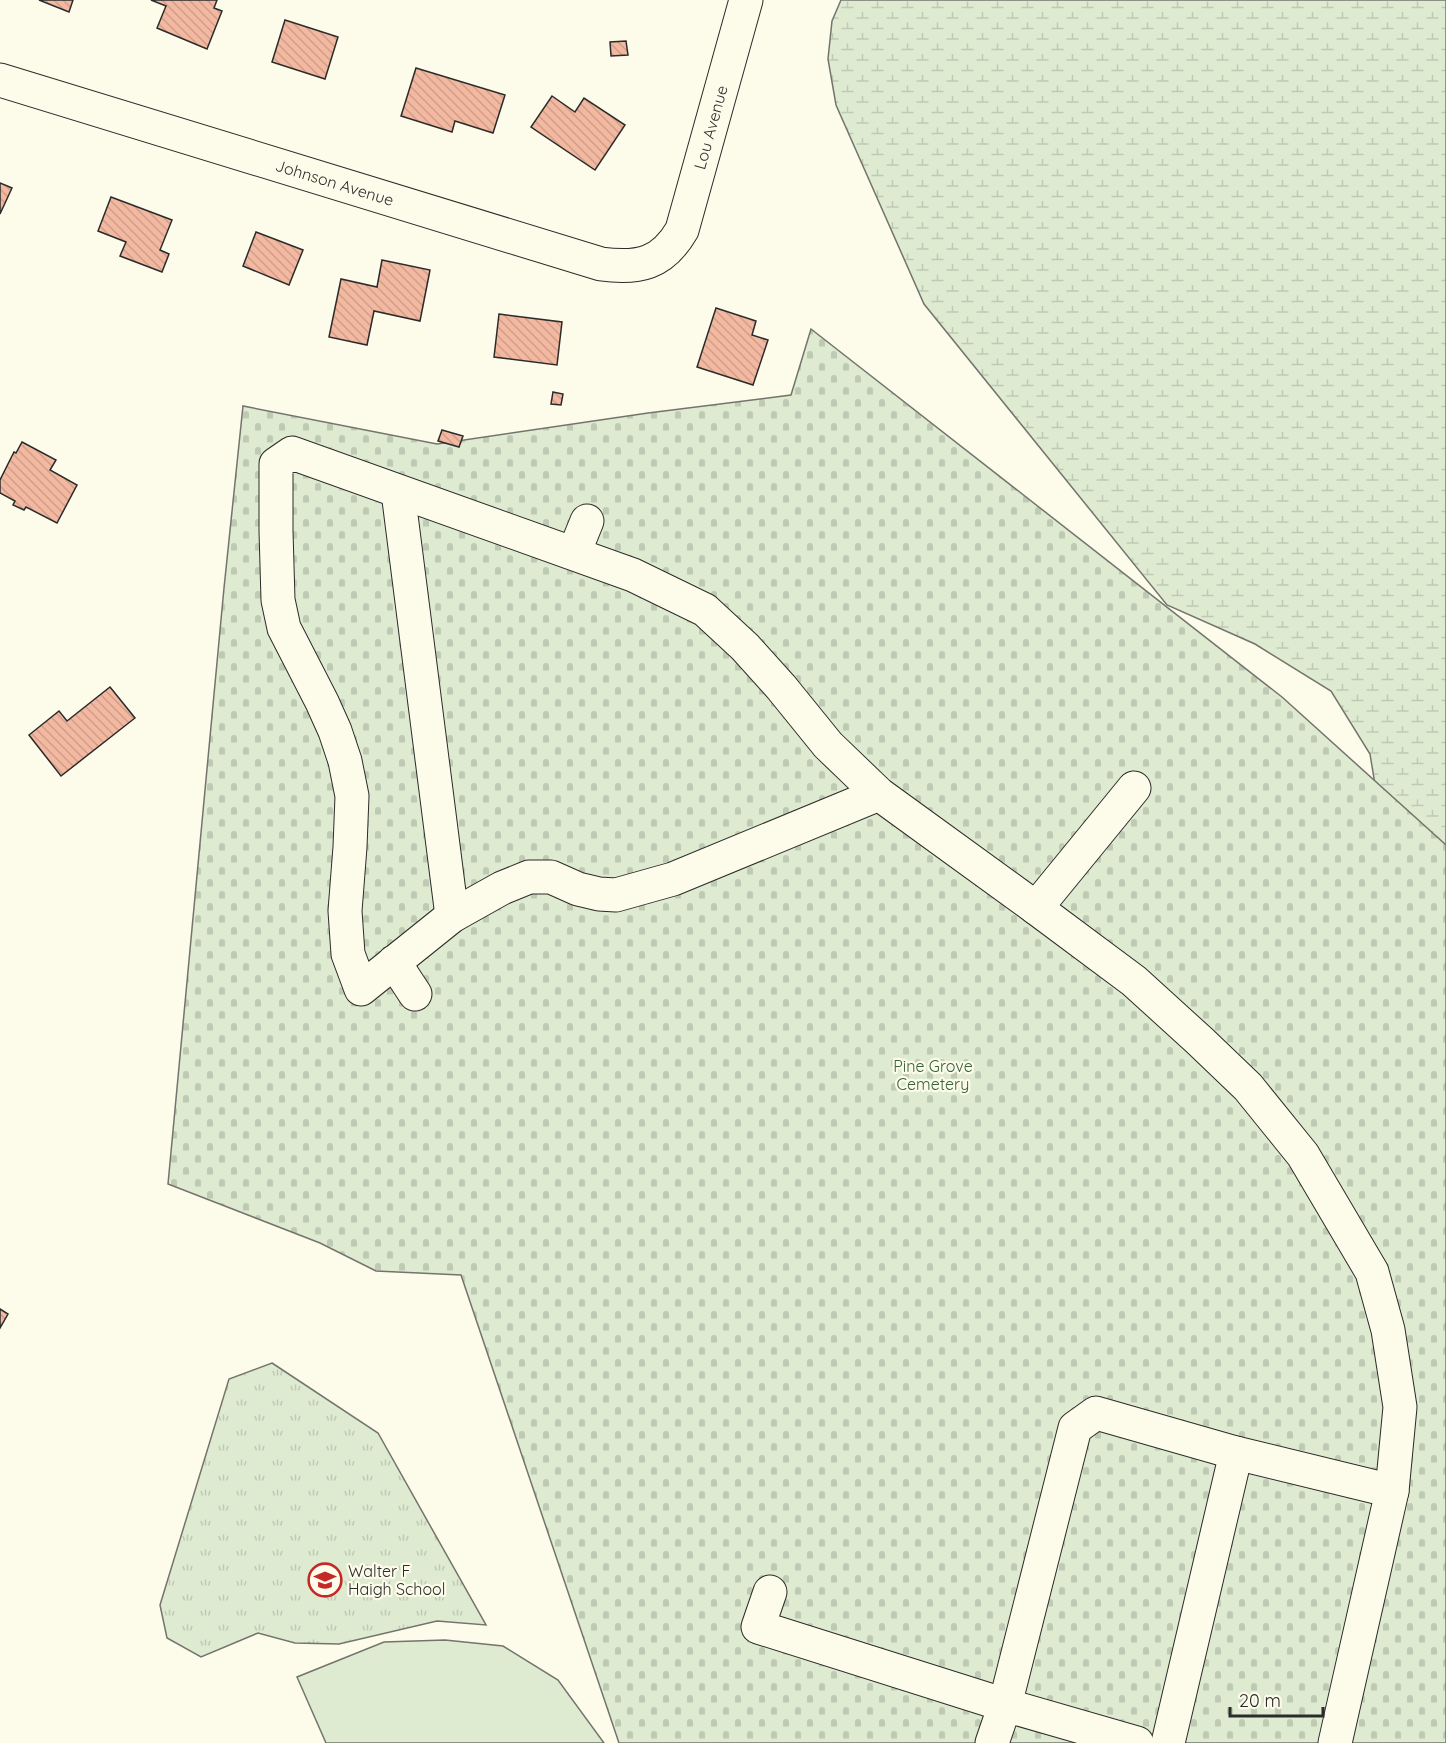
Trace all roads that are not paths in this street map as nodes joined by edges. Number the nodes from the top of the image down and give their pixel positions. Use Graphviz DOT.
graph roads {
  1 [pos="746,0"];
  2 [pos="0,80"];
  3 [pos="666,251"];
  4 [pos="398,492"];
  5 [pos="587,521"];
  6 [pos="574,553"];
  7 [pos="1134,788"];
  8 [pos="879,794"];
  9 [pos="1036,908"];
  10 [pos="452,916"];
  11 [pos="394,963"];
  12 [pos="415,994"];
  13 [pos="1236,1453"];
  14 [pos="1392,1491"];
  15 [pos="770,1592"];
  16 [pos="1005,1705"];
  17 [pos="992,1743"];
  18 [pos="1137,1743"];
  19 [pos="1168,1743"];
  20 [pos="1335,1743"];
  1 -- 3 [label="street, Lou Avenue"];
  2 -- 3 [label="street, Johnson Avenue"];
  4 -- 6 [label="street"];
  4 -- 10 [label="street"];
  4 -- 11 [label="street"];
  5 -- 6 [label="street"];
  6 -- 8 [label="street"];
  7 -- 9 [label="street"];
  8 -- 9 [label="street"];
  8 -- 10 [label="street"];
  9 -- 14 [label="street"];
  10 -- 11 [label="street"];
  11 -- 12 [label="street"];
  13 -- 14 [label="street"];
  13 -- 16 [label="street"];
  13 -- 19 [label="street"];
  14 -- 20 [label="street"];
  15 -- 16 [label="street"];
  16 -- 17 [label="street"];
  16 -- 18 [label="street"];
}
